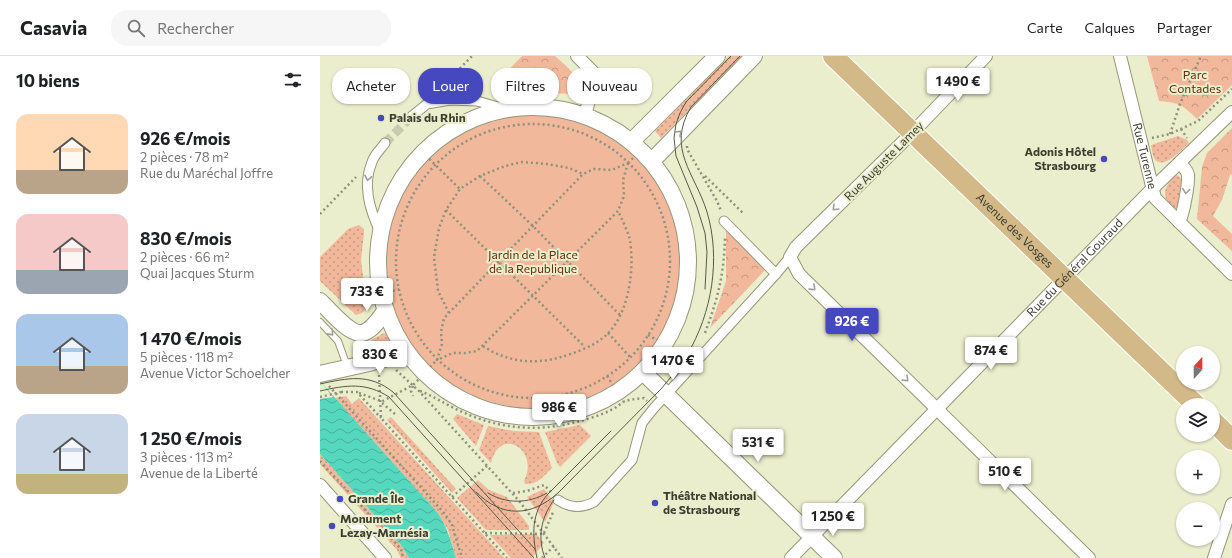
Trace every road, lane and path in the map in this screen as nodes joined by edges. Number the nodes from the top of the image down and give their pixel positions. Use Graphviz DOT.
graph roads {
  1 [pos="472,56"];
  2 [pos="577,56"];
  3 [pos="717,56"];
  4 [pos="754,56"];
  5 [pos="833,56"];
  6 [pos="986,56"];
  7 [pos="1120,56"];
  8 [pos="1201,56"];
  9 [pos="460,68"];
  10 [pos="1232,89"];
  11 [pos="483,103"];
  12 [pos="427,104"];
  13 [pos="505,109"];
  14 [pos="1232,112"];
  15 [pos="585,115"];
  16 [pos="412,116"];
  17 [pos="913,132"];
  18 [pos="1170,134"];
  19 [pos="632,141"];
  20 [pos="1140,141"];
  21 [pos="385,144"];
  22 [pos="687,149"];
  23 [pos="422,152"];
  24 [pos="372,161"];
  25 [pos="652,161"];
  26 [pos="628,163"];
  27 [pos="1179,163"];
  28 [pos="435,166"];
  29 [pos="702,173"];
  30 [pos="583,174"];
  31 [pos="480,176"];
  32 [pos="460,189"];
  33 [pos="1152,189"];
  34 [pos="446,210"];
  35 [pos="618,211"];
  36 [pos="744,213"];
  37 [pos="320,214"];
  38 [pos="724,221"];
  39 [pos="1179,222"];
  40 [pos="533,226"];
  41 [pos="380,232"];
  42 [pos="790,257"];
  43 [pos="498,261"];
  44 [pos="567,261"];
  45 [pos="776,274"];
  46 [pos="1232,274"];
  47 [pos="1064,278"];
  48 [pos="399,290"];
  49 [pos="388,292"];
  50 [pos="533,295"];
  51 [pos="320,300"];
  52 [pos="384,310"];
  53 [pos="449,313"];
  54 [pos="620,315"];
  55 [pos="320,322"];
  56 [pos="608,333"];
  57 [pos="648,335"];
  58 [pos="702,339"];
  59 [pos="665,345"];
  60 [pos="483,346"];
  61 [pos="585,347"];
  62 [pos="406,352"];
  63 [pos="630,357"];
  64 [pos="699,359"];
  65 [pos="436,360"];
  66 [pos="379,361"];
  67 [pos="430,367"];
  68 [pos="347,368"];
  69 [pos="644,372"];
  70 [pos="323,373"];
  71 [pos="607,376"];
  72 [pos="419,379"];
  73 [pos="413,385"];
  74 [pos="419,391"];
  75 [pos="357,392"];
  76 [pos="667,394"];
  77 [pos="413,396"];
  78 [pos="320,397"];
  79 [pos="621,397"];
  80 [pos="340,398"];
  81 [pos="1189,398"];
  82 [pos="381,401"];
  83 [pos="654,408"];
  84 [pos="937,409"];
  85 [pos="395,414"];
  86 [pos="381,418"];
  87 [pos="1220,428"];
  88 [pos="1232,440"];
  89 [pos="320,461"];
  90 [pos="487,466"];
  91 [pos="478,469"];
  92 [pos="481,472"];
  93 [pos="320,486"];
  94 [pos="512,493"];
  95 [pos="452,497"];
  96 [pos="558,500"];
  97 [pos="1232,504"];
  98 [pos="485,533"];
  99 [pos="544,534"];
  100 [pos="812,536"];
  101 [pos="554,546"];
  102 [pos="385,558"];
  103 [pos="403,558"];
  104 [pos="462,558"];
  105 [pos="507,558"];
  106 [pos="542,558"];
  107 [pos="562,558"];
  108 [pos="791,558"];
  109 [pos="834,558"];
  110 [pos="1089,558"];
  111 [pos="1214,558"];
  1 -- 9 [label="path"];
  2 -- 15 [label="street"];
  3 -- 19 [label="street"];
  25 -- 4 [label="street, one-way"];
  5 -- 17 [label="main road, Avenue des Vosges"];
  6 -- 17 [label="street, Rue Auguste Lamey"];
  7 -- 20 [label="street, Rue Turenne"];
  8 -- 18 [label="path"];
  10 -- 18 [label="path"];
  11 -- 13 [label="street"];
  12 -- 16 [label="street"];
  13 -- 15 [label="street"];
  13 -- 23 [label="street"];
  14 -- 27 [label="street, Rue du Général Gouraud"];
  15 -- 19 [label="street"];
  17 -- 42 [label="street, Rue Auguste Lamey, one-way"];
  17 -- 47 [label="main road, Avenue des Vosges"];
  18 -- 20 [label="path"];
  19 -- 25 [label="street"];
  20 -- 33 [label="street, Rue Turenne"];
  21 -- 24 [label="street"];
  22 -- 29 [label="path"];
  23 -- 28 [label="path"];
  23 -- 41 [label="street"];
  24 -- 37 [label="path"];
  24 -- 41 [label="street, one-way"];
  25 -- 59 [label="street"];
  26 -- 28 [label="path"];
  26 -- 30 [label="path"];
  26 -- 35 [label="path"];
  26 -- 57 [label="path"];
  27 -- 33 [label="street, Rue du Général Gouraud"];
  27 -- 39 [label="street, one-way"];
  28 -- 32 [label="path"];
  28 -- 48 [label="path"];
  29 -- 36 [label="path"];
  29 -- 38 [label="path"];
  30 -- 31 [label="path"];
  30 -- 40 [label="path"];
  31 -- 32 [label="path"];
  31 -- 40 [label="path"];
  32 -- 34 [label="path"];
  33 -- 39 [label="street, Rue Turenne"];
  33 -- 47 [label="street, Rue du Général Gouraud"];
  34 -- 43 [label="path"];
  34 -- 53 [label="path"];
  35 -- 44 [label="path"];
  35 -- 54 [label="path"];
  38 -- 45 [label="street"];
  38 -- 58 [label="path"];
  39 -- 46 [label="street, Rue Turenne"];
  40 -- 43 [label="path"];
  40 -- 44 [label="path"];
  41 -- 52 [label="street"];
  42 -- 45 [label="street"];
  42 -- 84 [label="street, one-way"];
  43 -- 50 [label="path"];
  43 -- 53 [label="path"];
  44 -- 50 [label="path"];
  44 -- 54 [label="path"];
  45 -- 64 [label="street"];
  47 -- 81 [label="main road, Avenue des Vosges"];
  47 -- 84 [label="street, Rue du Général Gouraud"];
  48 -- 49 [label="path"];
  48 -- 65 [label="path"];
  50 -- 60 [label="path"];
  50 -- 61 [label="path"];
  51 -- 52 [label="street"];
  52 -- 62 [label="street"];
  53 -- 65 [label="path"];
  54 -- 56 [label="path"];
  55 -- 68 [label="lane, one-way"];
  56 -- 61 [label="path"];
  56 -- 63 [label="path"];
  57 -- 59 [label="path"];
  57 -- 63 [label="path"];
  59 -- 64 [label="path"];
  59 -- 69 [label="street"];
  60 -- 61 [label="path"];
  60 -- 65 [label="path"];
  62 -- 66 [label="street"];
  62 -- 79 [label="street"];
  63 -- 71 [label="path"];
  64 -- 76 [label="street"];
  65 -- 67 [label="path"];
  65 -- 71 [label="path"];
  66 -- 68 [label="street"];
  66 -- 73 [label="path"];
  66 -- 82 [label="path"];
  68 -- 70 [label="street"];
  69 -- 76 [label="street"];
  69 -- 79 [label="street"];
  71 -- 79 [label="path"];
  72 -- 73 [label="path"];
  73 -- 74 [label="path"];
  73 -- 77 [label="path"];
  73 -- 82 [label="path"];
  74 -- 79 [label="path"];
  74 -- 90 [label="path"];
  75 -- 78 [label="path, bridge"];
  75 -- 82 [label="path"];
  75 -- 86 [label="path"];
  76 -- 83 [label="street"];
  76 -- 100 [label="street"];
  79 -- 83 [label="path"];
  80 -- 104 [label="path"];
  82 -- 85 [label="path"];
  82 -- 86 [label="path"];
  83 -- 96 [label="street"];
  84 -- 100 [label="street, Rue du Général Gouraud"];
  84 -- 110 [label="street"];
  86 -- 95 [label="path"];
  87 -- 88 [label="main road"];
  89 -- 103 [label="path"];
  90 -- 92 [label="path"];
  90 -- 94 [label="path"];
  91 -- 92 [label="path"];
  92 -- 95 [label="path"];
  93 -- 102 [label="street"];
  94 -- 96 [label="path"];
  94 -- 99 [label="path"];
  95 -- 98 [label="path"];
  96 -- 99 [label="path"];
  97 -- 111 [label="street"];
  98 -- 99 [label="path"];
  98 -- 105 [label="path"];
  99 -- 101 [label="path"];
  100 -- 108 [label="street, Rue du Général Gouraud"];
  100 -- 109 [label="street"];
  101 -- 106 [label="path"];
  101 -- 107 [label="path"];
}
